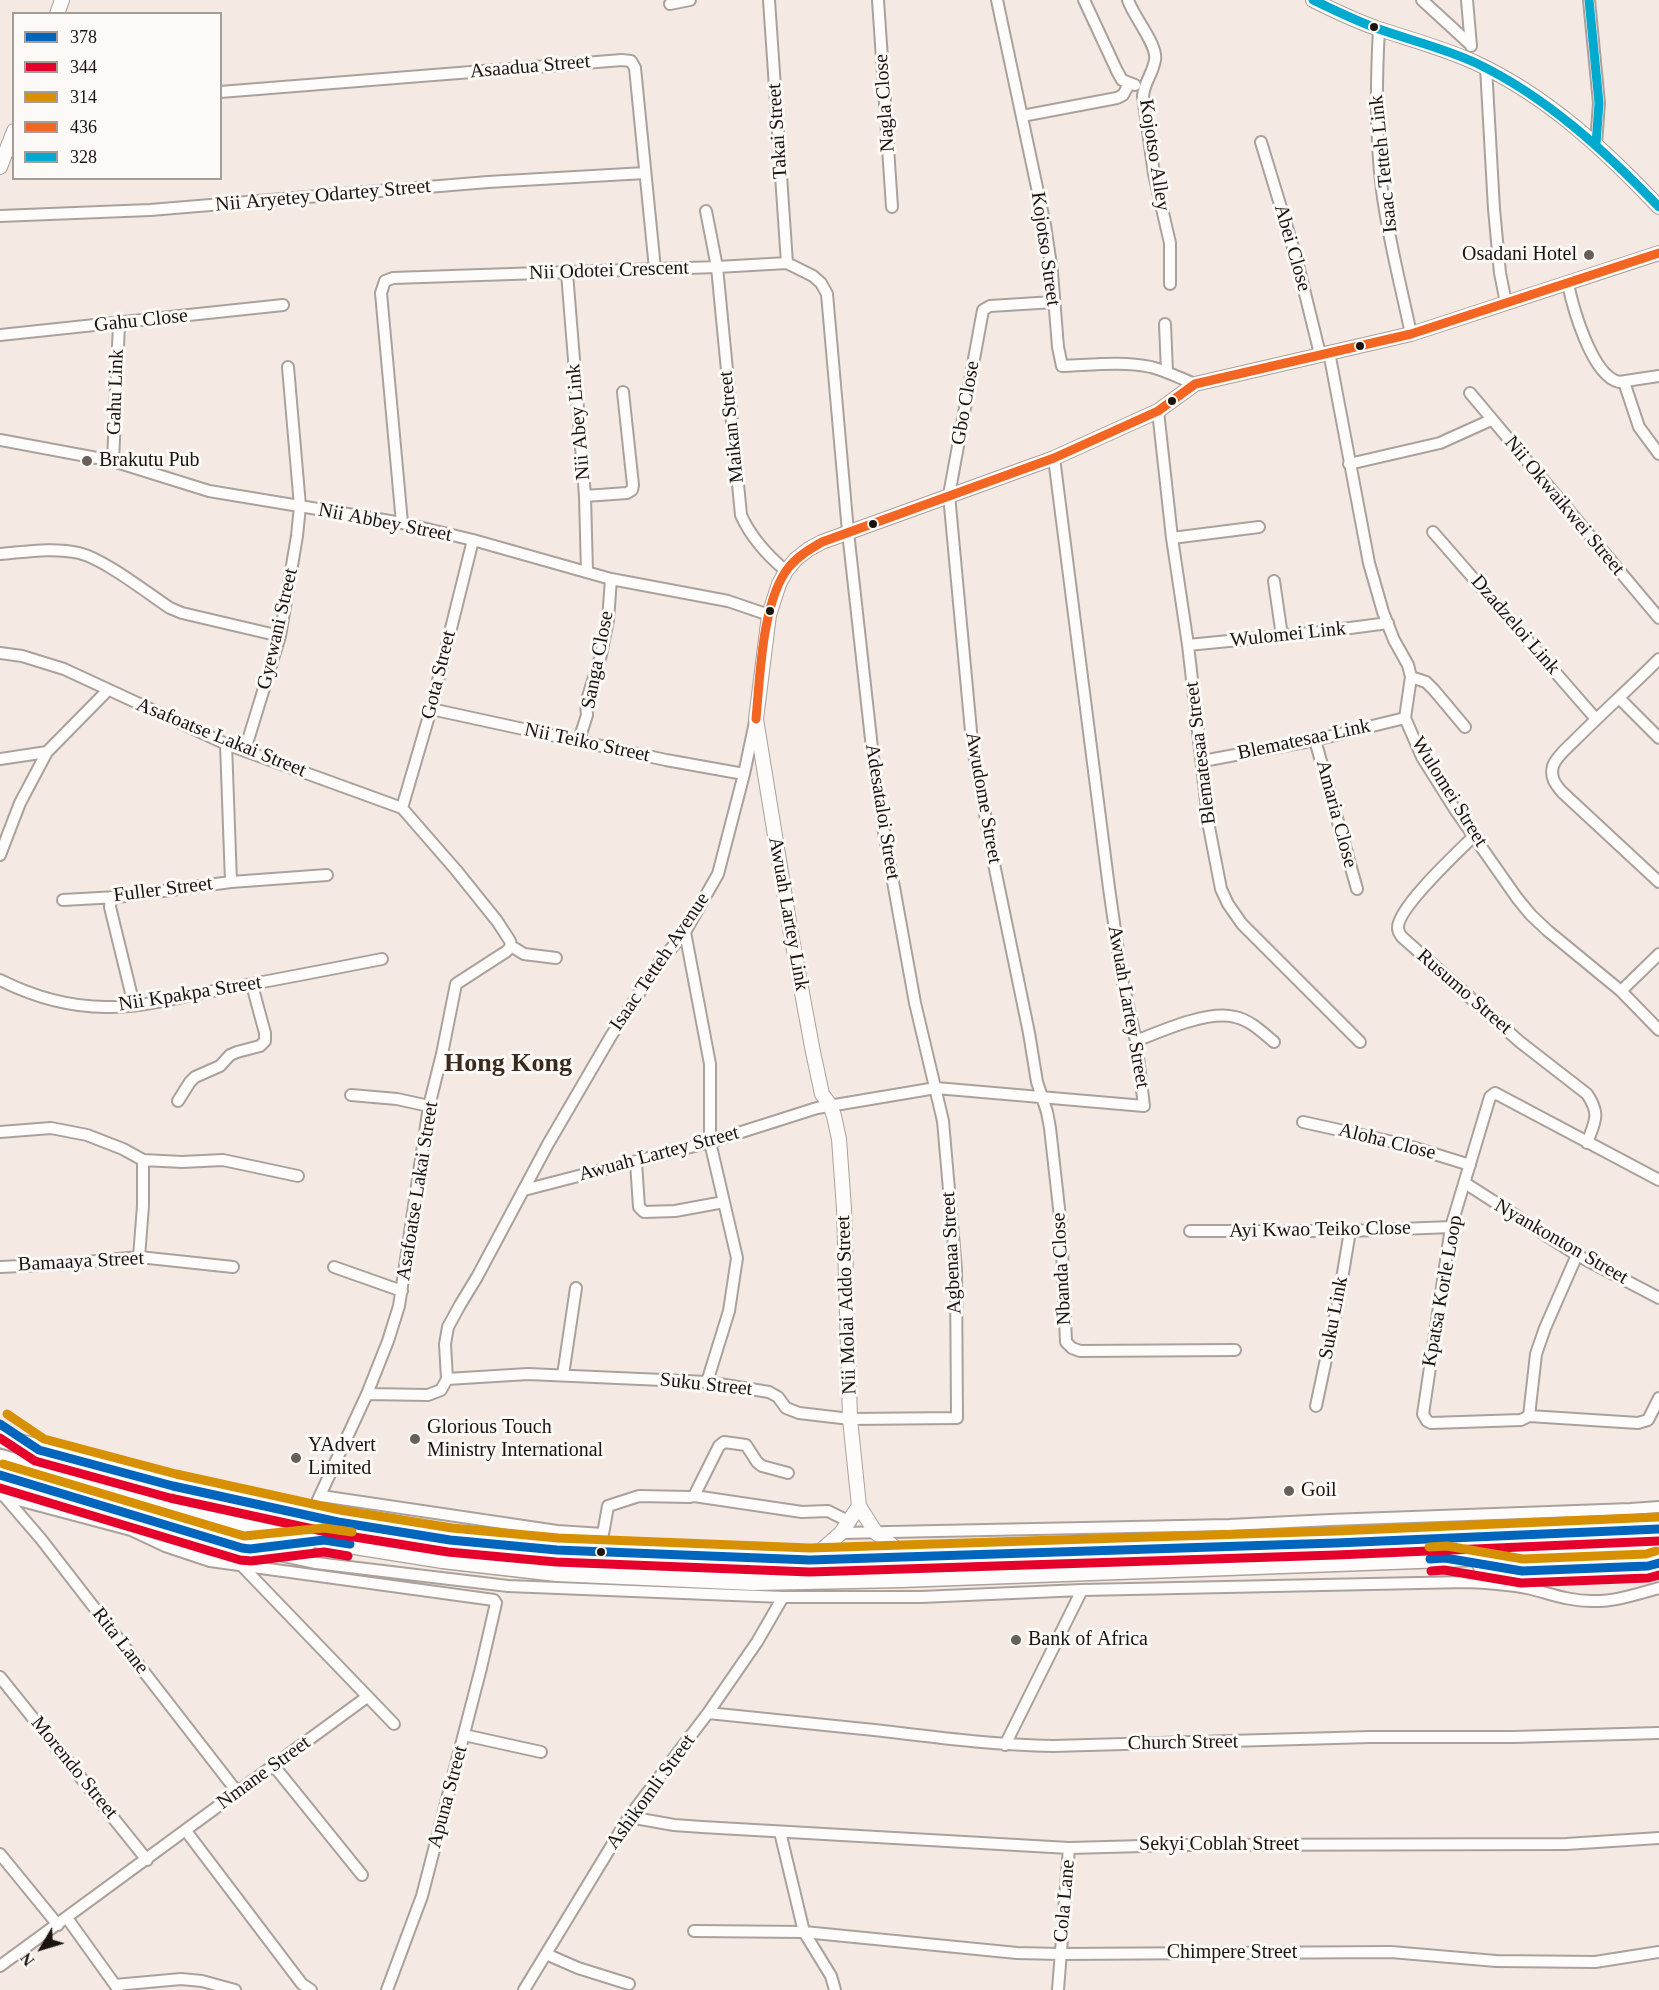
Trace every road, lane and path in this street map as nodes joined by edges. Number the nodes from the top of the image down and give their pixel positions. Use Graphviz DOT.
graph roads {
  1 [pos="690,0"];
  2 [pos="769,0"];
  3 [pos="878,0"];
  4 [pos="997,0"];
  5 [pos="1084,0"];
  6 [pos="1128,0"];
  7 [pos="1313,0"];
  8 [pos="1422,0"];
  9 [pos="1467,0"];
  10 [pos="1589,0"];
  11 [pos="670,4"];
  12 [pos="1379,29"];
  13 [pos="1471,45"];
  14 [pos="1479,64"];
  15 [pos="1129,84"];
  16 [pos="1144,86"];
  17 [pos="222,92"];
  18 [pos="1022,116"];
  19 [pos="12,136"];
  20 [pos="1261,142"];
  21 [pos="1596,144"];
  22 [pos="0,167"];
  23 [pos="645,173"];
  24 [pos="892,207"];
  25 [pos="1659,207"];
  26 [pos="706,211"];
  27 [pos="0,216"];
  28 [pos="1659,253"];
  29 [pos="787,263"];
  30 [pos="717,267"];
  31 [pos="655,269"];
  32 [pos="567,273"];
  33 [pos="1170,284"];
  34 [pos="1568,284"];
  35 [pos="1054,302"];
  36 [pos="1506,303"];
  37 [pos="283,305"];
  38 [pos="119,324"];
  39 [pos="1165,324"];
  40 [pos="1411,334"];
  41 [pos="0,335"];
  42 [pos="1325,353"];
  43 [pos="288,367"];
  44 [pos="1167,372"];
  45 [pos="1659,376"];
  46 [pos="1624,382"];
  47 [pos="1195,384"];
  48 [pos="623,392"];
  49 [pos="1470,393"];
  50 [pos="1158,411"];
  51 [pos="1491,420"];
  52 [pos="0,440"];
  53 [pos="1659,454"];
  54 [pos="1054,458"];
  55 [pos="113,461"];
  56 [pos="1349,464"];
  57 [pos="949,495"];
  58 [pos="585,496"];
  59 [pos="300,506"];
  60 [pos="402,523"];
  61 [pos="1258,527"];
  62 [pos="848,532"];
  63 [pos="1433,532"];
  64 [pos="1172,538"];
  65 [pos="472,540"];
  66 [pos="0,554"];
  67 [pos="786,571"];
  68 [pos="587,572"];
  69 [pos="611,579"];
  70 [pos="1274,582"];
  71 [pos="769,615"];
  72 [pos="1659,618"];
  73 [pos="1388,623"];
  74 [pos="280,636"];
  75 [pos="1282,636"];
  76 [pos="1188,645"];
  77 [pos="0,653"];
  78 [pos="1659,659"];
  79 [pos="1411,677"];
  80 [pos="107,691"];
  81 [pos="1619,698"];
  82 [pos="431,709"];
  83 [pos="1405,718"];
  84 [pos="756,719"];
  85 [pos="1596,719"];
  86 [pos="1465,727"];
  87 [pos="1659,738"];
  88 [pos="579,740"];
  89 [pos="1315,740"];
  90 [pos="226,744"];
  91 [pos="245,750"];
  92 [pos="46,752"];
  93 [pos="0,759"];
  94 [pos="1203,761"];
  95 [pos="744,774"];
  96 [pos="402,808"];
  97 [pos="1474,836"];
  98 [pos="0,855"];
  99 [pos="327,876"];
  100 [pos="231,882"];
  101 [pos="1659,882"];
  102 [pos="1356,889"];
  103 [pos="63,900"];
  104 [pos="110,900"];
  105 [pos="685,932"];
  106 [pos="511,946"];
  107 [pos="1659,954"];
  108 [pos="382,958"];
  109 [pos="556,958"];
  110 [pos="0,980"];
  111 [pos="252,985"];
  112 [pos="1621,991"];
  113 [pos="134,1005"];
  114 [pos="1659,1030"];
  115 [pos="1136,1041"];
  116 [pos="1360,1041"];
  117 [pos="1274,1042"];
  118 [pos="936,1088"];
  119 [pos="351,1095"];
  120 [pos="1042,1098"];
  121 [pos="178,1101"];
  122 [pos="429,1106"];
  123 [pos="830,1106"];
  124 [pos="1303,1122"];
  125 [pos="0,1132"];
  126 [pos="710,1142"];
  127 [pos="1587,1143"];
  128 [pos="143,1160"];
  129 [pos="636,1162"];
  130 [pos="1470,1165"];
  131 [pos="298,1176"];
  132 [pos="1659,1179"];
  133 [pos="1465,1183"];
  134 [pos="524,1190"];
  135 [pos="724,1202"];
  136 [pos="1451,1227"];
  137 [pos="1190,1231"];
  138 [pos="1350,1231"];
  139 [pos="1577,1255"];
  140 [pos="140,1257"];
  141 [pos="0,1267"];
  142 [pos="233,1267"];
  143 [pos="334,1267"];
  144 [pos="576,1288"];
  145 [pos="402,1291"];
  146 [pos="1659,1298"];
  147 [pos="1235,1350"];
  148 [pos="563,1375"];
  149 [pos="447,1378"];
  150 [pos="707,1382"];
  151 [pos="367,1394"];
  152 [pos="1659,1398"];
  153 [pos="1316,1406"];
  154 [pos="1529,1416"];
  155 [pos="957,1418"];
  156 [pos="850,1419"];
  157 [pos="0,1438"];
  158 [pos="0,1459"];
  159 [pos="788,1473"];
  160 [pos="0,1475"];
  161 [pos="1,1494"];
  162 [pos="321,1496"];
  163 [pos="694,1496"];
  164 [pos="858,1506"];
  165 [pos="1659,1507"];
  166 [pos="310,1517"];
  167 [pos="850,1522"];
  168 [pos="1659,1529"];
  169 [pos="841,1533"];
  170 [pos="876,1533"];
  171 [pos="324,1540"];
  172 [pos="246,1548"];
  173 [pos="1659,1550"];
  174 [pos="905,1555"];
  175 [pos="1445,1558"];
  176 [pos="810,1560"];
  177 [pos="1659,1563"];
  178 [pos="242,1566"];
  179 [pos="1659,1588"];
  180 [pos="1083,1590"];
  181 [pos="783,1597"];
  182 [pos="0,1677"];
  183 [pos="367,1697"];
  184 [pos="708,1713"];
  185 [pos="394,1724"];
  186 [pos="1659,1733"];
  187 [pos="464,1736"];
  188 [pos="1005,1745"];
  189 [pos="542,1752"];
  190 [pos="274,1766"];
  191 [pos="238,1793"];
  192 [pos="628,1817"];
  193 [pos="186,1831"];
  194 [pos="780,1832"];
  195 [pos="1659,1838"];
  196 [pos="1069,1848"];
  197 [pos="0,1854"];
  198 [pos="147,1860"];
  199 [pos="362,1875"];
  200 [pos="68,1918"];
  201 [pos="58,1925"];
  202 [pos="694,1931"];
  203 [pos="804,1932"];
  204 [pos="1659,1952"];
  205 [pos="546,1954"];
  206 [pos="1060,1954"];
  207 [pos="0,1966"];
  208 [pos="629,1984"];
  209 [pos="117,1987"];
  210 [pos="235,1990"];
  211 [pos="311,1990"];
  212 [pos="387,1990"];
  213 [pos="524,1990"];
  214 [pos="835,1990"];
  215 [pos="1058,1990"];
  1 -- 11 [label="street"];
  2 -- 29 [label="street, Takai Street"];
  3 -- 24 [label="street, Nagla Close"];
  4 -- 18 [label="street, Kojotso Street"];
  5 -- 15 [label="street"];
  6 -- 16 [label="street, Kojotso Alley"];
  7 -- 12 [label="street"];
  8 -- 13 [label="street"];
  9 -- 13 [label="street"];
  10 -- 21 [label="street"];
  12 -- 14 [label="street"];
  12 -- 40 [label="street, Isaac Tetteh Link"];
  13 -- 14 [label="street"];
  14 -- 21 [label="street"];
  14 -- 36 [label="street"];
  15 -- 16 [label="street"];
  15 -- 18 [label="street"];
  16 -- 33 [label="street, Kojotso Alley"];
  17 -- 23 [label="street, Asaadua Street"];
  18 -- 35 [label="street, Kojotso Street"];
  19 -- 22 [label="street"];
  20 -- 42 [label="street, Abei Close"];
  21 -- 25 [label="street"];
  23 -- 27 [label="street, Nii Aryetey Odartey Street"];
  23 -- 31 [label="street, Asaadua Street"];
  26 -- 30 [label="street, Maikan Street"];
  28 -- 34 [label="street, Isaac Tetteh Avenue"];
  29 -- 30 [label="street, Nii Odotei Crescent"];
  29 -- 62 [label="street"];
  30 -- 31 [label="street, Nii Odotei Crescent"];
  30 -- 67 [label="street, Maikan Street"];
  31 -- 32 [label="street, Nii Odotei Crescent"];
  32 -- 58 [label="street, Nii Abey Link"];
  32 -- 60 [label="street, Nii Odotei Crescent"];
  34 -- 36 [label="street, Isaac Tetteh Avenue"];
  34 -- 46 [label="street"];
  35 -- 44 [label="street, Kojotso Street"];
  35 -- 57 [label="street, Gbo Close"];
  36 -- 40 [label="street, Isaac Tetteh Avenue"];
  37 -- 38 [label="street, Gahu Close"];
  38 -- 41 [label="street, Gahu Close"];
  38 -- 55 [label="street, Gahu Link"];
  39 -- 44 [label="street"];
  40 -- 42 [label="street, Isaac Tetteh Avenue"];
  42 -- 47 [label="street, Isaac Tetteh Avenue"];
  42 -- 56 [label="street, Wulomei Street"];
  43 -- 59 [label="street, Gyewani Street"];
  44 -- 47 [label="street, Kojotso Street"];
  45 -- 46 [label="street"];
  46 -- 53 [label="street"];
  47 -- 50 [label="street, Isaac Tetteh Avenue"];
  48 -- 58 [label="street"];
  49 -- 51 [label="street, Nii Okwaikwei Street"];
  50 -- 54 [label="street, Isaac Tetteh Avenue"];
  50 -- 64 [label="street, Blematesaa Street"];
  51 -- 56 [label="street"];
  51 -- 72 [label="street, Nii Okwaikwei Street"];
  52 -- 55 [label="street, Nii Abbey Street"];
  54 -- 57 [label="street, Isaac Tetteh Avenue"];
  54 -- 115 [label="street, Awuah Lartey Street"];
  55 -- 59 [label="street, Nii Abbey Street"];
  56 -- 73 [label="street, Wulomei Street"];
  57 -- 62 [label="street, Isaac Tetteh Avenue"];
  57 -- 120 [label="street, Awudome Street"];
  58 -- 68 [label="street, Nii Abey Link"];
  59 -- 60 [label="street, Nii Abbey Street"];
  59 -- 74 [label="street, Gyewani Street"];
  60 -- 65 [label="street, Nii Abbey Street"];
  61 -- 64 [label="street"];
  62 -- 67 [label="street, Isaac Tetteh Avenue"];
  62 -- 118 [label="street, Adesataloi Street"];
  63 -- 85 [label="street, Dzadzeloi Link"];
  64 -- 76 [label="street, Blematesaa Street"];
  65 -- 68 [label="street, Nii Abbey Street"];
  65 -- 82 [label="street, Gota Street"];
  66 -- 74 [label="street"];
  67 -- 71 [label="street, Isaac Tetteh Avenue"];
  68 -- 69 [label="street, Nii Abbey Street"];
  69 -- 71 [label="street, Nii Abbey Street"];
  69 -- 88 [label="street, Sanga Close"];
  70 -- 75 [label="street"];
  71 -- 84 [label="street, Isaac Tetteh Avenue"];
  73 -- 75 [label="street, Wulomei Link"];
  73 -- 79 [label="street, Wulomei Street"];
  74 -- 91 [label="street, Gyewani Street"];
  75 -- 76 [label="street, Wulomei Link"];
  76 -- 94 [label="street, Blematesaa Street"];
  77 -- 80 [label="street, Asafoatse Lakai Street"];
  78 -- 81 [label="street"];
  79 -- 83 [label="street, Wulomei Street"];
  79 -- 86 [label="street"];
  80 -- 90 [label="street, Asafoatse Lakai Street"];
  80 -- 92 [label="street"];
  81 -- 85 [label="street"];
  81 -- 87 [label="street"];
  82 -- 88 [label="street, Nii Teiko Street"];
  82 -- 96 [label="street, Gota Street"];
  83 -- 89 [label="street, Blematesaa Link"];
  83 -- 97 [label="street, Wulomei Street"];
  84 -- 95 [label="street, Isaac Tetteh Avenue"];
  84 -- 123 [label="street, Awuah Lartey Link"];
  85 -- 101 [label="street"];
  88 -- 95 [label="street, Nii Teiko Street"];
  89 -- 94 [label="street, Blematesaa Link"];
  89 -- 102 [label="street, Amaria Close"];
  90 -- 91 [label="street, Asafoatse Lakai Street"];
  90 -- 100 [label="street, Fuller Street"];
  91 -- 96 [label="street, Asafoatse Lakai Street"];
  92 -- 93 [label="street"];
  92 -- 98 [label="street"];
  94 -- 116 [label="street, Blematesaa Street"];
  95 -- 105 [label="street, Isaac Tetteh Avenue"];
  96 -- 106 [label="street, Asafoatse Lakai Street"];
  97 -- 112 [label="street, Wulomei Street"];
  97 -- 127 [label="street, Rusumo Street"];
  99 -- 100 [label="street"];
  100 -- 104 [label="street, Fuller Street"];
  103 -- 104 [label="street, Fuller Street"];
  104 -- 113 [label="street"];
  105 -- 126 [label="street"];
  105 -- 134 [label="street, Isaac Tetteh Avenue"];
  106 -- 109 [label="street"];
  106 -- 122 [label="street, Asafoatse Lakai Street"];
  107 -- 112 [label="street"];
  108 -- 111 [label="street, Nii Kpakpa Street"];
  110 -- 113 [label="street, Nii Kpakpa Street"];
  111 -- 113 [label="street, Nii Kpakpa Street"];
  111 -- 121 [label="street"];
  112 -- 114 [label="street, Wulomei Street"];
  115 -- 117 [label="street"];
  115 -- 120 [label="street, Awuah Lartey Street"];
  118 -- 120 [label="street, Awuah Lartey Street"];
  118 -- 123 [label="street, Awuah Lartey Street"];
  118 -- 155 [label="street, Agbenaa Street"];
  119 -- 122 [label="street"];
  120 -- 147 [label="street, Nbanda Close"];
  122 -- 145 [label="street, Asafoatse Lakai Street"];
  123 -- 126 [label="street, Awuah Lartey Street"];
  123 -- 156 [label="street, Nii Molai Addo Street"];
  124 -- 130 [label="street, Aloha Close"];
  125 -- 128 [label="street"];
  126 -- 129 [label="street, Awuah Lartey Street"];
  126 -- 135 [label="street"];
  127 -- 130 [label="street, Kpatsa Korle Loop"];
  127 -- 132 [label="street, Kpatsa Korle Loop"];
  128 -- 131 [label="street"];
  128 -- 140 [label="street"];
  129 -- 134 [label="street, Awuah Lartey Street"];
  129 -- 135 [label="street"];
  130 -- 133 [label="street, Kpatsa Korle Loop"];
  133 -- 136 [label="street, Kpatsa Korle Loop"];
  133 -- 139 [label="street, Nyankonton Street"];
  134 -- 149 [label="street, Isaac Tetteh Avenue"];
  135 -- 150 [label="street"];
  136 -- 138 [label="street, Ayi Kwao Teiko Close"];
  136 -- 154 [label="street, Kpatsa Korle Loop"];
  137 -- 138 [label="street, Ayi Kwao Teiko Close"];
  138 -- 153 [label="street, Suku Link"];
  139 -- 146 [label="street, Nyankonton Street"];
  139 -- 154 [label="street"];
  140 -- 141 [label="street, Bamaaya Street"];
  140 -- 142 [label="street, Bamaaya Street"];
  143 -- 145 [label="street"];
  144 -- 148 [label="street"];
  145 -- 151 [label="street, Asafoatse Lakai Street"];
  148 -- 149 [label="street, Suku Street"];
  148 -- 150 [label="street, Suku Street"];
  149 -- 151 [label="street"];
  150 -- 156 [label="street, Suku Street"];
  151 -- 162 [label="street, Asafoatse Lakai Street"];
  152 -- 154 [label="street, Kpatsa Korle Loop"];
  155 -- 156 [label="street, Suku Street"];
  156 -- 164 [label="street, Nii Molai Addo Street"];
  157 -- 166 [label="highway"];
  158 -- 171 [label="highway"];
  159 -- 163 [label="street"];
  160 -- 172 [label="highway"];
  161 -- 178 [label="street"];
  161 -- 191 [label="street, Rita Lane"];
  162 -- 163 [label="street"];
  162 -- 166 [label="street, Asafoatse Lakai Street"];
  163 -- 167 [label="street"];
  164 -- 167 [label="street"];
  164 -- 170 [label="street, Nii Molai Addo Street"];
  165 -- 170 [label="street"];
  166 -- 176 [label="highway"];
  167 -- 169 [label="street"];
  168 -- 174 [label="highway"];
  169 -- 170 [label="street"];
  169 -- 176 [label="street"];
  170 -- 174 [label="street, Nii Molai Addo Street"];
  171 -- 172 [label="highway"];
  171 -- 175 [label="highway"];
  172 -- 178 [label="street"];
  172 -- 181 [label="street"];
  173 -- 175 [label="highway"];
  174 -- 176 [label="highway"];
  175 -- 177 [label="highway"];
  178 -- 183 [label="street"];
  178 -- 187 [label="street, Apuna Street"];
  179 -- 180 [label="street"];
  180 -- 181 [label="street"];
  180 -- 188 [label="street"];
  181 -- 184 [label="street, Ashikomli Street"];
  182 -- 198 [label="street, Morendo Street"];
  183 -- 185 [label="street"];
  183 -- 190 [label="street, Nmane Street"];
  184 -- 188 [label="street, Church Street"];
  184 -- 192 [label="street, Ashikomli Street"];
  186 -- 188 [label="street, Church Street"];
  187 -- 189 [label="street"];
  187 -- 212 [label="street, Apuna Street"];
  190 -- 191 [label="street, Nmane Street"];
  190 -- 199 [label="street"];
  191 -- 193 [label="street, Nmane Street"];
  192 -- 194 [label="street, Sekyi Coblah Street"];
  192 -- 205 [label="street, Ashikomli Street"];
  193 -- 198 [label="street, Nmane Street"];
  193 -- 211 [label="street"];
  194 -- 196 [label="street, Sekyi Coblah Street"];
  194 -- 203 [label="street"];
  195 -- 196 [label="street, Sekyi Coblah Street"];
  196 -- 206 [label="street, Cola Lane"];
  197 -- 201 [label="street"];
  198 -- 200 [label="street, Nmane Street"];
  200 -- 201 [label="street, Nmane Street"];
  200 -- 209 [label="street"];
  201 -- 207 [label="street, Nmane Street"];
  202 -- 203 [label="street, Chimpere Street"];
  203 -- 206 [label="street, Chimpere Street"];
  203 -- 214 [label="street"];
  204 -- 206 [label="street, Chimpere Street"];
  205 -- 208 [label="street"];
  205 -- 213 [label="street, Ashikomli Street"];
  206 -- 215 [label="street, Cola Lane"];
  209 -- 210 [label="street"];
}
